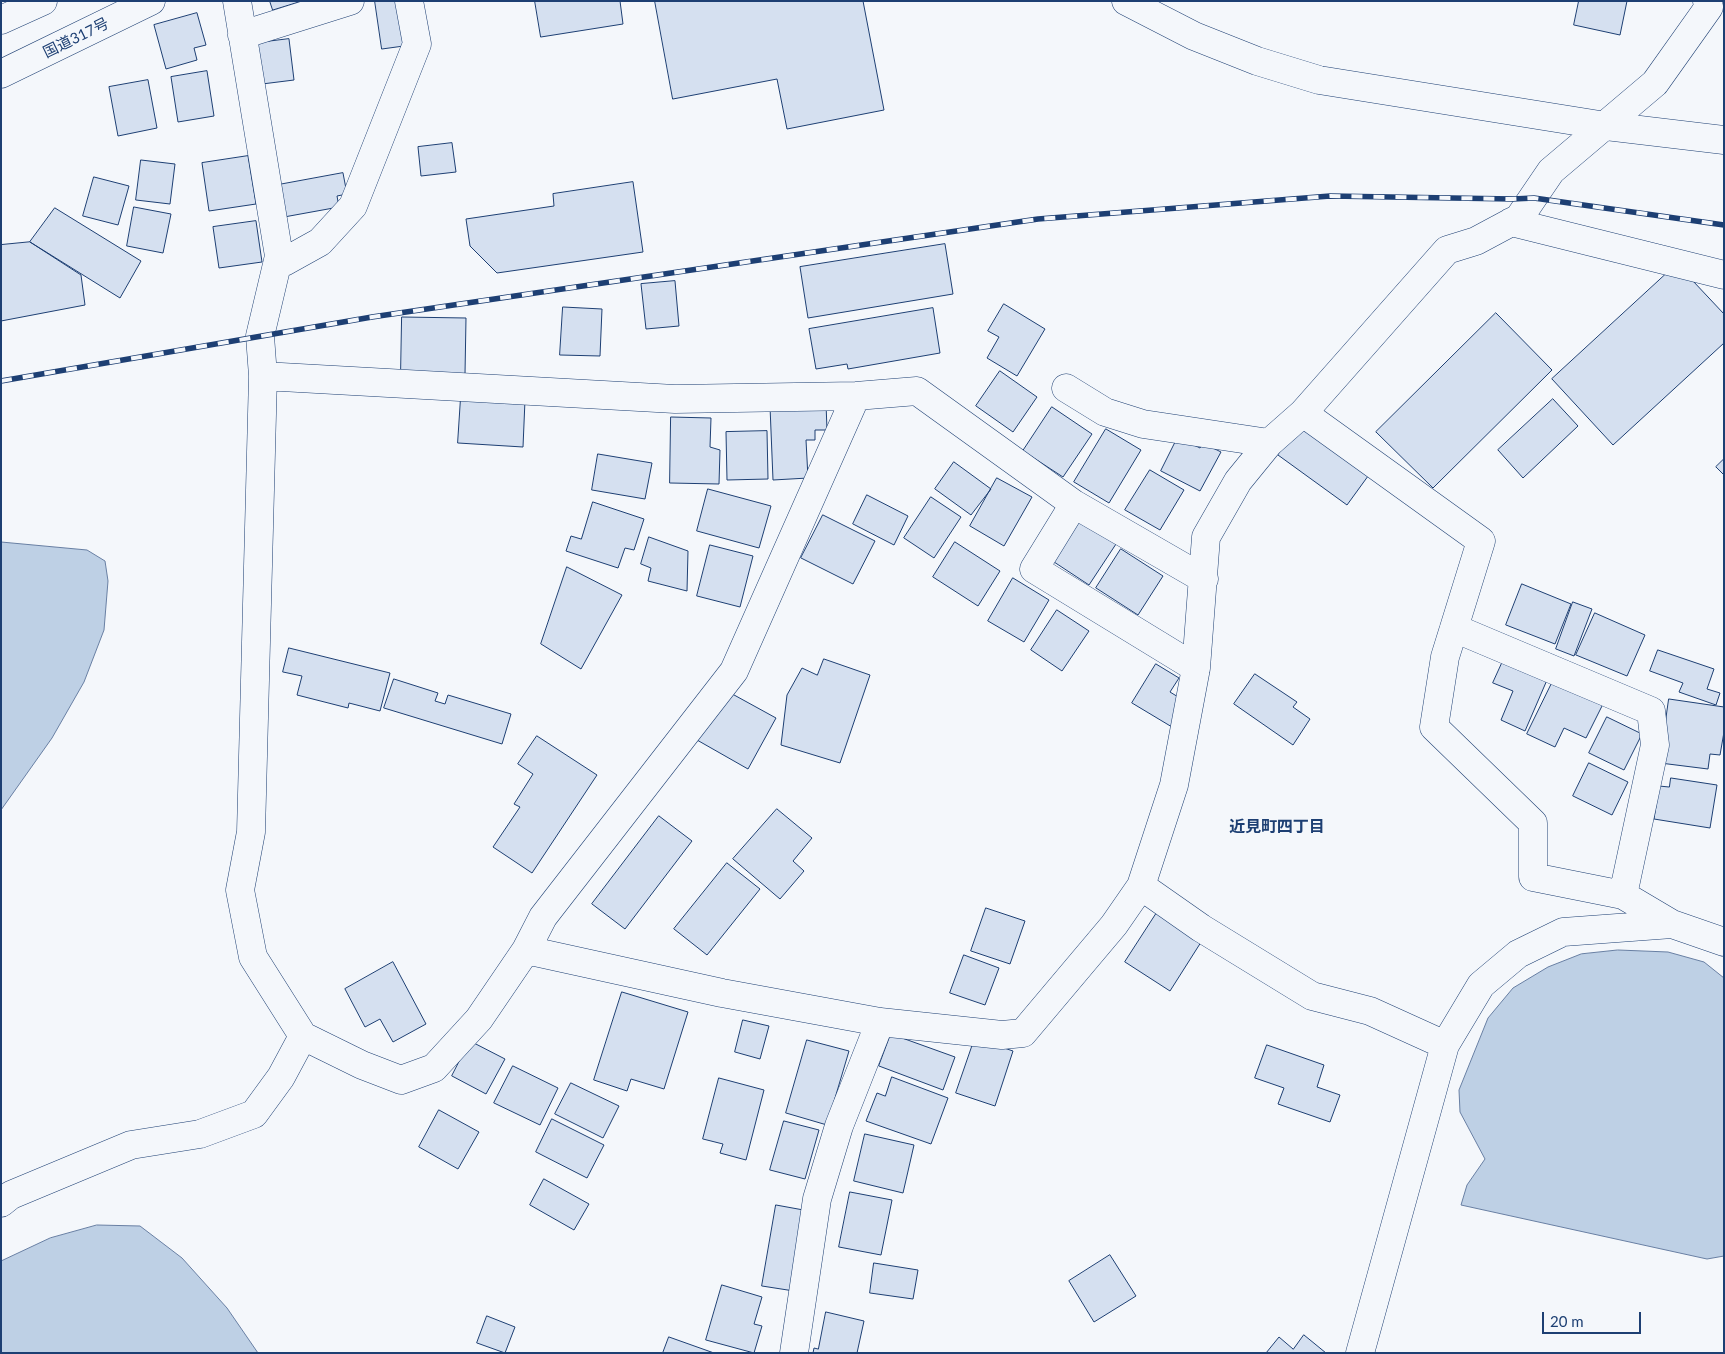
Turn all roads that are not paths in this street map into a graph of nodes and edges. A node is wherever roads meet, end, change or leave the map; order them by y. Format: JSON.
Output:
{"nodes":[{"id":1,"x":43,"y":1,"type":"edge"},
{"id":2,"x":151,"y":1,"type":"edge"},
{"id":3,"x":237,"y":1,"type":"edge"},
{"id":4,"x":350,"y":1,"type":"edge"},
{"id":5,"x":409,"y":1,"type":"edge"},
{"id":6,"x":1126,"y":1,"type":"edge"},
{"id":7,"x":1707,"y":1,"type":"edge"},
{"id":8,"x":1,"y":20,"type":"edge"},
{"id":9,"x":242,"y":34,"type":"junction"},
{"id":10,"x":1,"y":74,"type":"edge"},
{"id":11,"x":1606,"y":126,"type":"junction"},
{"id":12,"x":1724,"y":140,"type":"edge"},
{"id":13,"x":1511,"y":222,"type":"junction"},
{"id":14,"x":278,"y":256,"type":"junction"},
{"id":15,"x":1724,"y":275,"type":"edge"},
{"id":16,"x":263,"y":376,"type":"junction"},
{"id":17,"x":1066,"y":388,"type":"dead end"},
{"id":18,"x":856,"y":396,"type":"junction"},
{"id":19,"x":1303,"y":413,"type":"junction"},
{"id":20,"x":1269,"y":443,"type":"junction"},
{"id":21,"x":1074,"y":504,"type":"junction"},
{"id":22,"x":1204,"y":579,"type":"junction"},
{"id":23,"x":1454,"y":628,"type":"junction"},
{"id":24,"x":1196,"y":668,"type":"junction"},
{"id":25,"x":1141,"y":886,"type":"junction"},
{"id":26,"x":1623,"y":895,"type":"junction"},
{"id":27,"x":1672,"y":924,"type":"junction"},
{"id":28,"x":1724,"y":942,"type":"edge"},
{"id":29,"x":526,"y":950,"type":"junction"},
{"id":30,"x":880,"y":1022,"type":"junction"},
{"id":31,"x":302,"y":1036,"type":"junction"},
{"id":32,"x":1445,"y":1045,"type":"junction"},
{"id":33,"x":1,"y":1203,"type":"edge"},
{"id":34,"x":794,"y":1353,"type":"edge"},
{"id":35,"x":1360,"y":1353,"type":"edge"}],
"edges":[{"from":1,"to":8,"type":"main road"},
{"from":2,"to":10,"type":"main road","name":"国道317号"},
{"from":3,"to":9,"type":"main road"},
{"from":4,"to":9,"type":"main road"},
{"from":5,"to":14,"type":"main road"},
{"from":6,"to":11,"type":"main road"},
{"from":7,"to":11,"type":"main road"},
{"from":9,"to":14,"type":"main road"},
{"from":11,"to":12,"type":"main road"},
{"from":11,"to":13,"type":"main road"},
{"from":13,"to":15,"type":"main road"},
{"from":13,"to":19,"type":"main road"},
{"from":14,"to":16,"type":"main road"},
{"from":16,"to":18,"type":"main road"},
{"from":16,"to":31,"type":"main road"},
{"from":17,"to":20,"type":"main road"},
{"from":18,"to":21,"type":"main road"},
{"from":18,"to":29,"type":"main road"},
{"from":19,"to":20,"type":"main road"},
{"from":19,"to":23,"type":"main road"},
{"from":20,"to":22,"type":"main road"},
{"from":21,"to":22,"type":"main road"},
{"from":21,"to":24,"type":"main road"},
{"from":22,"to":24,"type":"main road"},
{"from":23,"to":26,"type":"main road"},
{"from":23,"to":26,"type":"main road"},
{"from":24,"to":25,"type":"main road"},
{"from":25,"to":30,"type":"main road"},
{"from":25,"to":32,"type":"main road"},
{"from":26,"to":27,"type":"main road"},
{"from":27,"to":28,"type":"main road"},
{"from":27,"to":32,"type":"main road"},
{"from":29,"to":30,"type":"main road"},
{"from":29,"to":31,"type":"main road"},
{"from":30,"to":34,"type":"main road"},
{"from":31,"to":33,"type":"main road"},
{"from":32,"to":35,"type":"main road"}]}
